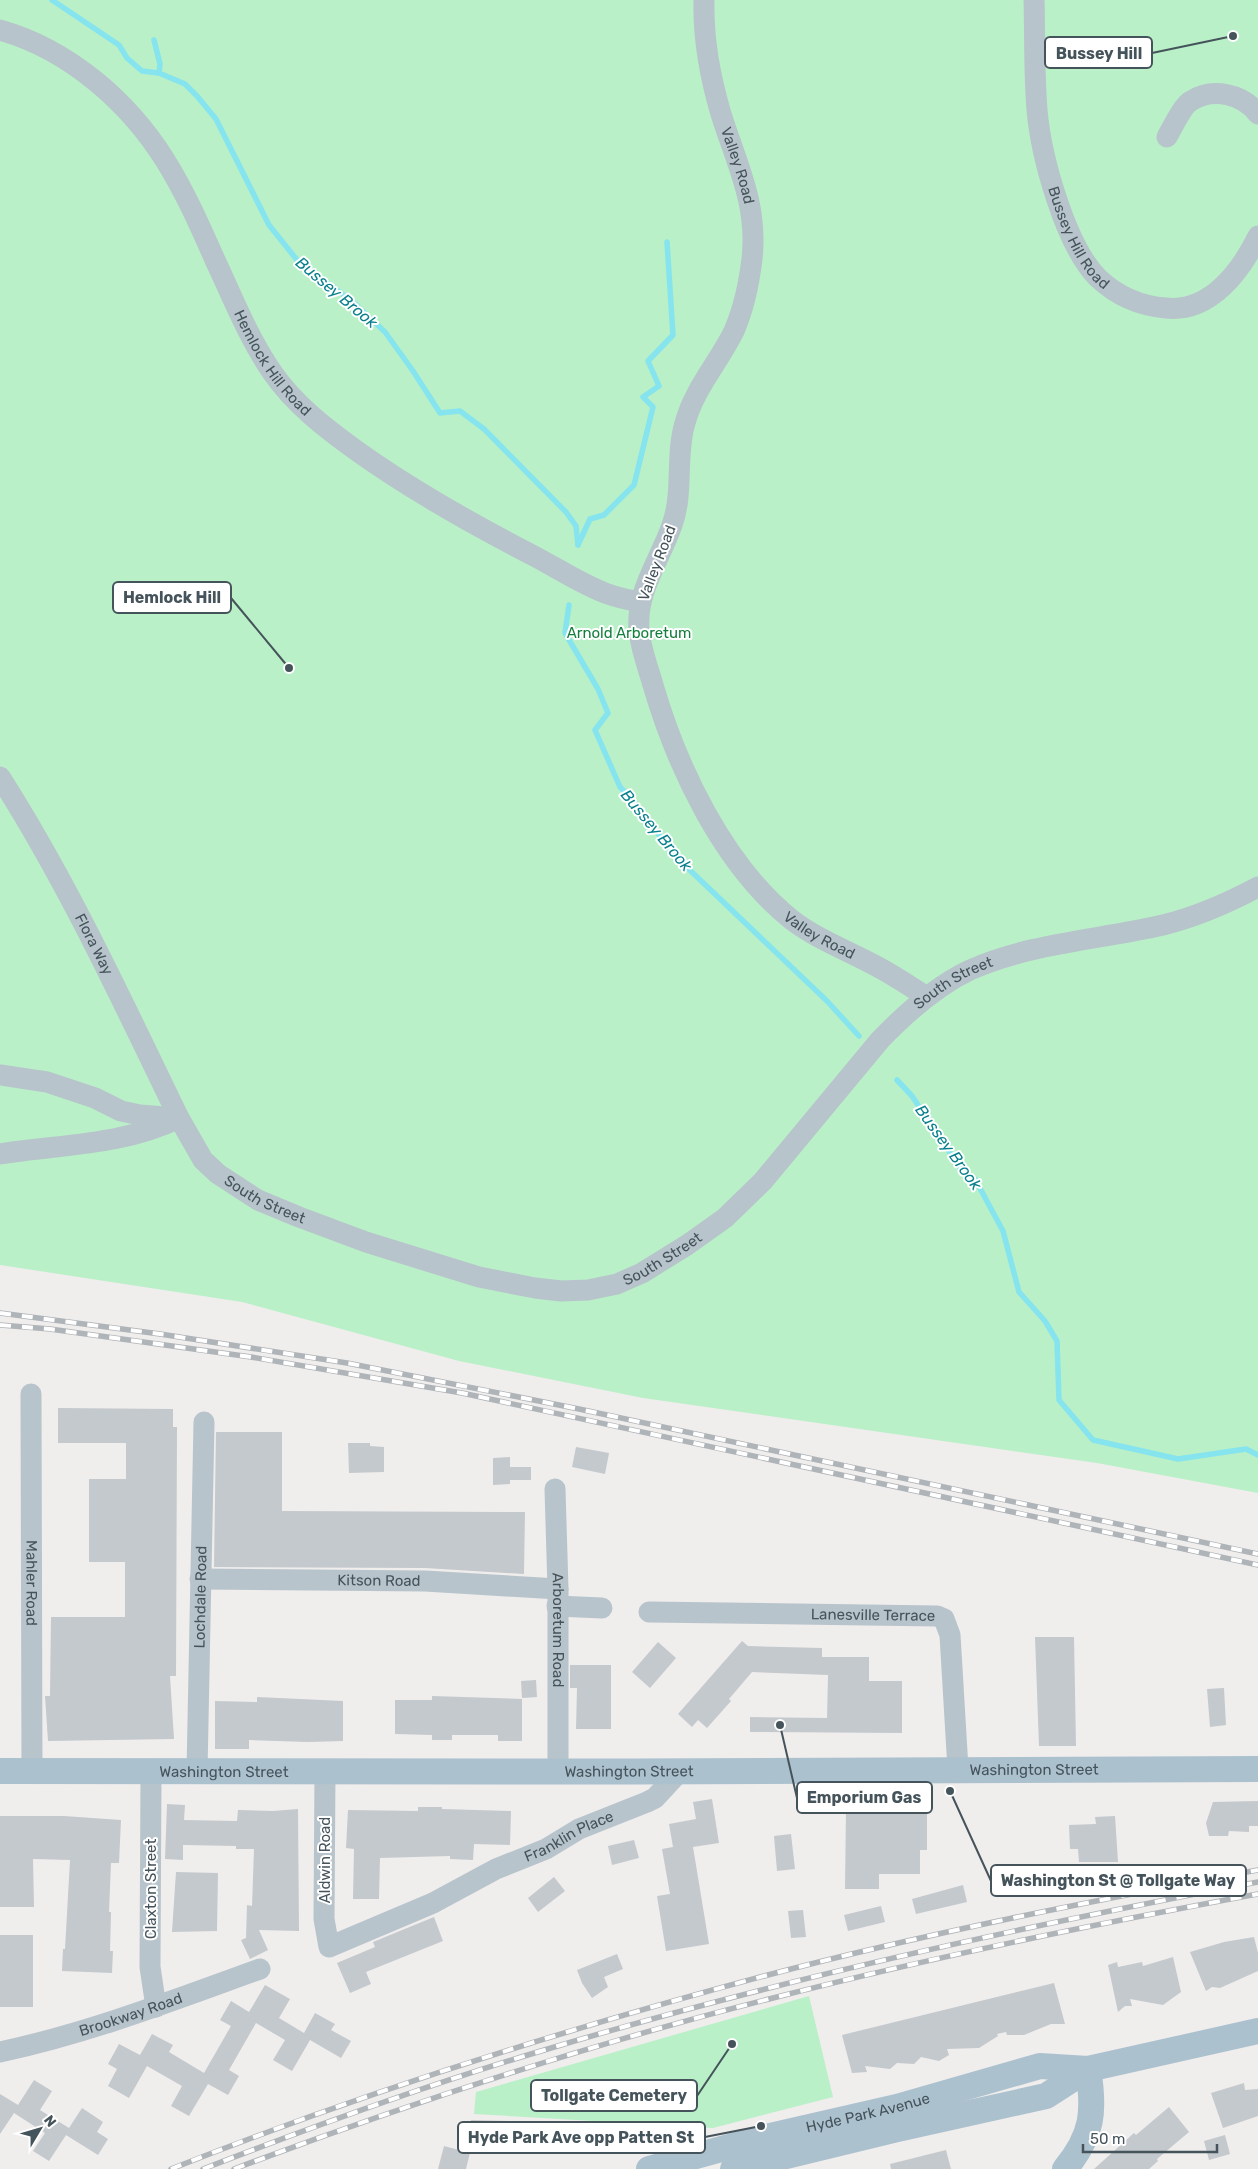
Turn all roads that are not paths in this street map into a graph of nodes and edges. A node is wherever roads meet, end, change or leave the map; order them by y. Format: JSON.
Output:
{"nodes":[{"id":1,"x":704,"y":0,"type":"edge"},
{"id":2,"x":1034,"y":0,"type":"edge"},
{"id":3,"x":0,"y":30,"type":"edge"},
{"id":4,"x":1258,"y":114,"type":"edge"},
{"id":5,"x":1167,"y":137,"type":"dead end"},
{"id":6,"x":1258,"y":236,"type":"edge"},
{"id":7,"x":640,"y":602,"type":"junction"},
{"id":8,"x":0,"y":777,"type":"edge"},
{"id":9,"x":1258,"y":887,"type":"edge"},
{"id":10,"x":927,"y":997,"type":"junction"},
{"id":11,"x":0,"y":1075,"type":"edge"},
{"id":12,"x":179,"y":1118,"type":"junction"},
{"id":13,"x":0,"y":1154,"type":"edge"},
{"id":14,"x":31,"y":1394,"type":"dead end"},
{"id":15,"x":204,"y":1422,"type":"dead end"},
{"id":16,"x":555,"y":1489,"type":"dead end"},
{"id":17,"x":200,"y":1579,"type":"junction"},
{"id":18,"x":558,"y":1598,"type":"junction"},
{"id":19,"x":602,"y":1608,"type":"dead end"},
{"id":20,"x":648,"y":1612,"type":"dead end"},
{"id":21,"x":958,"y":1769,"type":"junction"},
{"id":22,"x":1258,"y":1769,"type":"edge"},
{"id":23,"x":680,"y":1771,"type":"junction"},
{"id":24,"x":0,"y":1772,"type":"edge"},
{"id":25,"x":32,"y":1772,"type":"junction"},
{"id":26,"x":151,"y":1772,"type":"junction"},
{"id":27,"x":197,"y":1772,"type":"junction"},
{"id":28,"x":325,"y":1772,"type":"junction"},
{"id":29,"x":558,"y":1773,"type":"junction"},
{"id":30,"x":329,"y":1947,"type":"joint"},
{"id":31,"x":260,"y":1969,"type":"dead end"},
{"id":32,"x":156,"y":2007,"type":"junction"},
{"id":33,"x":1258,"y":2031,"type":"edge"},
{"id":34,"x":0,"y":2052,"type":"edge"},
{"id":35,"x":1088,"y":2069,"type":"junction"},
{"id":36,"x":738,"y":2162,"type":"edge"},
{"id":37,"x":649,"y":2169,"type":"edge"},
{"id":38,"x":1065,"y":2169,"type":"edge"}],
"edges":[{"from":1,"to":7,"type":"street","name":"Valley Road"},
{"from":2,"to":6,"type":"street","name":"Bussey Hill Road"},
{"from":3,"to":7,"type":"street","name":"Hemlock Hill Road"},
{"from":4,"to":5,"type":"street"},
{"from":7,"to":10,"type":"street","name":"Valley Road"},
{"from":8,"to":12,"type":"street","name":"Flora Way"},
{"from":9,"to":10,"type":"street","name":"South Street"},
{"from":10,"to":12,"type":"street","name":"South Street"},
{"from":11,"to":12,"type":"street"},
{"from":12,"to":13,"type":"street"},
{"from":14,"to":25,"type":"street","name":"Mahler Road"},
{"from":15,"to":17,"type":"street","name":"Lochdale Road"},
{"from":16,"to":18,"type":"street","name":"Arboretum Road"},
{"from":17,"to":18,"type":"street","name":"Kitson Road"},
{"from":17,"to":27,"type":"street","name":"Lochdale Road"},
{"from":18,"to":19,"type":"street"},
{"from":18,"to":29,"type":"street","name":"Arboretum Road"},
{"from":20,"to":21,"type":"street","name":"Lanesville Terrace"},
{"from":21,"to":22,"type":"main road","name":"Washington Street"},
{"from":21,"to":23,"type":"main road","name":"Washington Street"},
{"from":23,"to":29,"type":"main road","name":"Washington Street"},
{"from":23,"to":30,"type":"street","name":"Franklin Place"},
{"from":24,"to":25,"type":"main road","name":"Washington Street"},
{"from":25,"to":26,"type":"main road","name":"Washington Street"},
{"from":26,"to":27,"type":"main road","name":"Washington Street"},
{"from":26,"to":32,"type":"street","name":"Claxton Street"},
{"from":27,"to":28,"type":"main road","name":"Washington Street"},
{"from":28,"to":29,"type":"main road","name":"Washington Street"},
{"from":28,"to":30,"type":"street","name":"Aldwin Road"},
{"from":31,"to":32,"type":"street","name":"Brookway Road"},
{"from":32,"to":34,"type":"street","name":"Brookway Road"},
{"from":33,"to":35,"type":"main road","name":"Hyde Park Avenue"},
{"from":35,"to":36,"type":"main road","name":"Hyde Park Avenue"},
{"from":35,"to":38,"type":"main road"},
{"from":36,"to":37,"type":"main road","name":"Hyde Park Avenue"}]}
